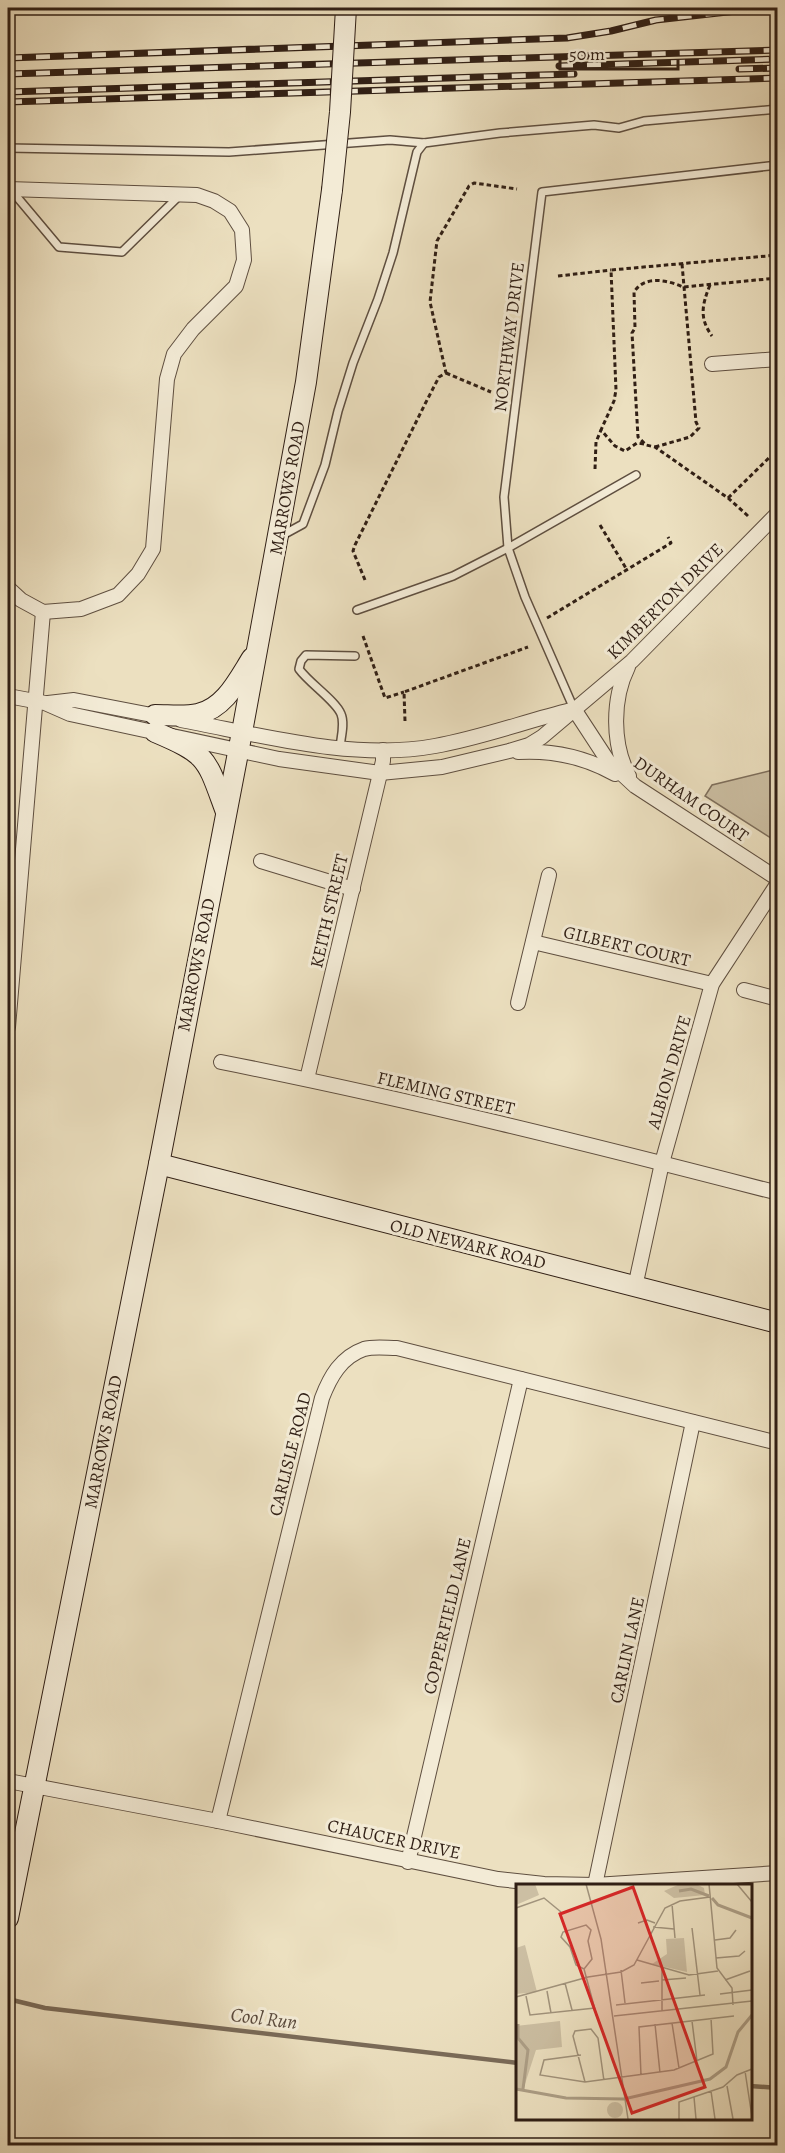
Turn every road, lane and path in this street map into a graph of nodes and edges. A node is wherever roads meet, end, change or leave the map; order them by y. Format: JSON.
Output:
{"nodes":[{"id":1,"x":346,"y":8,"type":"edge"},
{"id":2,"x":777,"y":109,"type":"edge"},
{"id":3,"x":424,"y":143,"type":"junction"},
{"id":4,"x":8,"y":148,"type":"edge"},
{"id":5,"x":777,"y":165,"type":"edge"},
{"id":6,"x":9,"y":189,"type":"edge"},
{"id":7,"x":517,"y":189,"type":"dead end"},
{"id":8,"x":180,"y":194,"type":"junction"},
{"id":9,"x":777,"y":255,"type":"edge"},
{"id":10,"x":682,"y":263,"type":"junction"},
{"id":11,"x":611,"y":270,"type":"junction"},
{"id":12,"x":558,"y":276,"type":"dead end"},
{"id":13,"x":777,"y":278,"type":"edge"},
{"id":14,"x":710,"y":284,"type":"junction"},
{"id":15,"x":683,"y":287,"type":"junction"},
{"id":16,"x":712,"y":336,"type":"dead end"},
{"id":17,"x":777,"y":359,"type":"edge"},
{"id":18,"x":712,"y":364,"type":"dead end"},
{"id":19,"x":446,"y":373,"type":"junction"},
{"id":20,"x":491,"y":392,"type":"dead end"},
{"id":21,"x":601,"y":430,"type":"junction"},
{"id":22,"x":646,"y":445,"type":"junction"},
{"id":23,"x":656,"y":447,"type":"junction"},
{"id":24,"x":777,"y":449,"type":"edge"},
{"id":25,"x":595,"y":469,"type":"dead end"},
{"id":26,"x":636,"y":475,"type":"dead end"},
{"id":27,"x":728,"y":498,"type":"junction"},
{"id":28,"x":777,"y":513,"type":"edge"},
{"id":29,"x":748,"y":516,"type":"dead end"},
{"id":30,"x":600,"y":525,"type":"dead end"},
{"id":31,"x":278,"y":537,"type":"junction"},
{"id":32,"x":668,"y":537,"type":"dead end"},
{"id":33,"x":508,"y":548,"type":"junction"},
{"id":34,"x":627,"y":570,"type":"junction"},
{"id":35,"x":365,"y":580,"type":"dead end"},
{"id":36,"x":8,"y":588,"type":"edge"},
{"id":37,"x":357,"y":610,"type":"dead end"},
{"id":38,"x":43,"y":612,"type":"junction"},
{"id":39,"x":547,"y":618,"type":"dead end"},
{"id":40,"x":363,"y":636,"type":"dead end"},
{"id":41,"x":528,"y":647,"type":"dead end"},
{"id":42,"x":257,"y":651,"type":"junction"},
{"id":43,"x":355,"y":656,"type":"dead end"},
{"id":44,"x":632,"y":661,"type":"junction"},
{"id":45,"x":404,"y":692,"type":"junction"},
{"id":46,"x":8,"y":696,"type":"edge"},
{"id":47,"x":40,"y":702,"type":"junction"},
{"id":48,"x":573,"y":709,"type":"junction"},
{"id":49,"x":405,"y":721,"type":"dead end"},
{"id":50,"x":155,"y":724,"type":"junction"},
{"id":51,"x":240,"y":741,"type":"junction"},
{"id":52,"x":340,"y":747,"type":"junction"},
{"id":53,"x":383,"y":750,"type":"junction"},
{"id":54,"x":495,"y":754,"type":"junction"},
{"id":55,"x":380,"y":773,"type":"junction"},
{"id":56,"x":635,"y":786,"type":"junction"},
{"id":57,"x":226,"y":813,"type":"junction"},
{"id":58,"x":261,"y":861,"type":"dead end"},
{"id":59,"x":549,"y":875,"type":"dead end"},
{"id":60,"x":777,"y":881,"type":"edge"},
{"id":61,"x":352,"y":889,"type":"junction"},
{"id":62,"x":533,"y":942,"type":"junction"},
{"id":63,"x":712,"y":984,"type":"junction"},
{"id":64,"x":744,"y":990,"type":"dead end"},
{"id":65,"x":777,"y":999,"type":"edge"},
{"id":66,"x":518,"y":1003,"type":"dead end"},
{"id":67,"x":8,"y":1020,"type":"edge"},
{"id":68,"x":8,"y":1027,"type":"edge"},
{"id":69,"x":221,"y":1062,"type":"dead end"},
{"id":70,"x":307,"y":1079,"type":"junction"},
{"id":71,"x":662,"y":1163,"type":"junction"},
{"id":72,"x":159,"y":1164,"type":"junction"},
{"id":73,"x":777,"y":1192,"type":"edge"},
{"id":74,"x":635,"y":1287,"type":"junction"},
{"id":75,"x":777,"y":1323,"type":"edge"},
{"id":76,"x":521,"y":1379,"type":"junction"},
{"id":77,"x":693,"y":1422,"type":"junction"},
{"id":78,"x":777,"y":1443,"type":"edge"},
{"id":79,"x":8,"y":1781,"type":"edge"},
{"id":80,"x":33,"y":1787,"type":"junction"},
{"id":81,"x":218,"y":1821,"type":"junction"},
{"id":82,"x":408,"y":1862,"type":"junction"},
{"id":83,"x":777,"y":1873,"type":"edge"},
{"id":84,"x":544,"y":1884,"type":"edge"},
{"id":85,"x":595,"y":1884,"type":"edge"},
{"id":86,"x":610,"y":1884,"type":"edge"},
{"id":87,"x":8,"y":1918,"type":"edge"}],
"edges":[{"from":1,"to":31,"type":"street","name":"MARROWS ROAD","bridge":true},
{"from":2,"to":3,"type":"lane"},
{"from":3,"to":4,"type":"lane"},
{"from":3,"to":31,"type":"lane"},
{"from":5,"to":33,"type":"lane","name":"NORTHWAY DRIVE"},
{"from":6,"to":8,"type":"street"},
{"from":6,"to":8,"type":"lane"},
{"from":7,"to":19,"type":"path"},
{"from":8,"to":38,"type":"street"},
{"from":9,"to":10,"type":"path"},
{"from":10,"to":11,"type":"path"},
{"from":10,"to":15,"type":"path"},
{"from":11,"to":12,"type":"path"},
{"from":11,"to":21,"type":"path"},
{"from":13,"to":14,"type":"path"},
{"from":14,"to":15,"type":"path"},
{"from":14,"to":16,"type":"path"},
{"from":15,"to":22,"type":"path"},
{"from":15,"to":23,"type":"path"},
{"from":17,"to":18,"type":"street"},
{"from":19,"to":20,"type":"path"},
{"from":19,"to":35,"type":"path"},
{"from":21,"to":22,"type":"path"},
{"from":21,"to":25,"type":"path"},
{"from":22,"to":23,"type":"path"},
{"from":23,"to":27,"type":"path"},
{"from":24,"to":27,"type":"path"},
{"from":26,"to":33,"type":"lane"},
{"from":27,"to":29,"type":"path"},
{"from":28,"to":44,"type":"street","name":"KIMBERTON DRIVE"},
{"from":30,"to":34,"type":"path"},
{"from":31,"to":42,"type":"street","name":"MARROWS ROAD"},
{"from":32,"to":34,"type":"path"},
{"from":33,"to":37,"type":"lane"},
{"from":33,"to":48,"type":"lane","name":"NORTHWAY DRIVE"},
{"from":34,"to":39,"type":"path"},
{"from":36,"to":38,"type":"street"},
{"from":38,"to":47,"type":"street"},
{"from":40,"to":45,"type":"path"},
{"from":41,"to":45,"type":"path"},
{"from":42,"to":50,"type":"street"},
{"from":42,"to":51,"type":"street","name":"MARROWS ROAD"},
{"from":43,"to":52,"type":"lane"},
{"from":44,"to":48,"type":"street","name":"KIMBERTON DRIVE"},
{"from":44,"to":56,"type":"street"},
{"from":45,"to":49,"type":"path"},
{"from":46,"to":47,"type":"street"},
{"from":47,"to":50,"type":"street"},
{"from":47,"to":67,"type":"street"},
{"from":48,"to":53,"type":"street","name":"KIMBERTON DRIVE"},
{"from":48,"to":54,"type":"street","name":"KIMBERTON DRIVE"},
{"from":48,"to":56,"type":"street","name":"DURHAM COURT"},
{"from":50,"to":51,"type":"street"},
{"from":50,"to":57,"type":"street"},
{"from":51,"to":52,"type":"street","name":"KIMBERTON DRIVE"},
{"from":51,"to":55,"type":"street","name":"KIMBERTON DRIVE"},
{"from":51,"to":57,"type":"street","name":"MARROWS ROAD"},
{"from":52,"to":53,"type":"street","name":"KIMBERTON DRIVE"},
{"from":53,"to":55,"type":"street","name":"KEITH STREET"},
{"from":54,"to":55,"type":"street","name":"KIMBERTON DRIVE"},
{"from":54,"to":56,"type":"street"},
{"from":55,"to":61,"type":"street","name":"KEITH STREET"},
{"from":56,"to":60,"type":"street","name":"DURHAM COURT"},
{"from":57,"to":72,"type":"street","name":"MARROWS ROAD"},
{"from":58,"to":61,"type":"street"},
{"from":59,"to":62,"type":"street"},
{"from":60,"to":63,"type":"street","name":"ALBION DRIVE"},
{"from":61,"to":70,"type":"street","name":"KEITH STREET"},
{"from":62,"to":63,"type":"street","name":"GILBERT COURT"},
{"from":62,"to":66,"type":"street"},
{"from":63,"to":71,"type":"street","name":"ALBION DRIVE"},
{"from":64,"to":65,"type":"street"},
{"from":67,"to":68,"type":"street"},
{"from":69,"to":70,"type":"street","name":"FLEMING STREET"},
{"from":70,"to":71,"type":"street","name":"FLEMING STREET"},
{"from":71,"to":73,"type":"street","name":"FLEMING STREET"},
{"from":71,"to":74,"type":"street","name":"ALBION DRIVE"},
{"from":72,"to":74,"type":"street","name":"OLD NEWARK ROAD"},
{"from":72,"to":80,"type":"street","name":"MARROWS ROAD"},
{"from":74,"to":75,"type":"street","name":"OLD NEWARK ROAD"},
{"from":76,"to":77,"type":"street","name":"CARLISLE ROAD"},
{"from":76,"to":81,"type":"street","name":"CARLISLE ROAD"},
{"from":76,"to":82,"type":"street","name":"COPPERFIELD LANE"},
{"from":77,"to":78,"type":"street","name":"CARLISLE ROAD"},
{"from":77,"to":85,"type":"street","name":"CARLIN LANE"},
{"from":79,"to":80,"type":"street","name":"CHAUCER DRIVE"},
{"from":80,"to":81,"type":"street","name":"CHAUCER DRIVE"},
{"from":80,"to":87,"type":"street","name":"MARROWS ROAD"},
{"from":81,"to":82,"type":"street","name":"CHAUCER DRIVE"},
{"from":82,"to":84,"type":"street","name":"CHAUCER DRIVE"},
{"from":83,"to":86,"type":"street","name":"CHAUCER DRIVE"}]}
